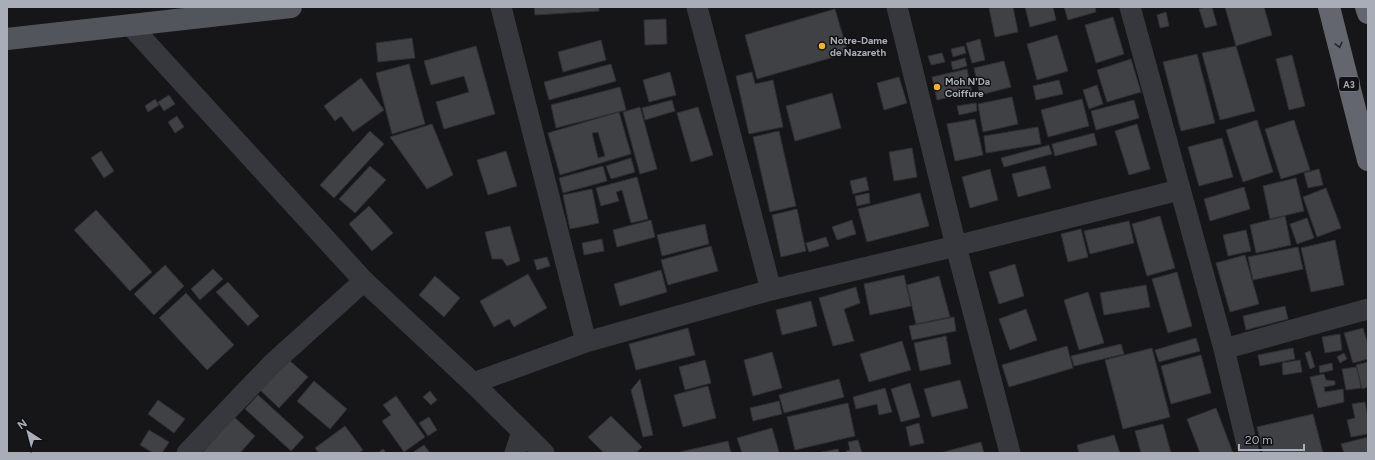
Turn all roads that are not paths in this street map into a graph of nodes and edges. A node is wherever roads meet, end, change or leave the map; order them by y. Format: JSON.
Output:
{"nodes":[{"id":1,"x":291,"y":7,"type":"edge"},
{"id":2,"x":501,"y":7,"type":"edge"},
{"id":3,"x":696,"y":7,"type":"edge"},
{"id":4,"x":897,"y":7,"type":"edge"},
{"id":5,"x":1130,"y":7,"type":"edge"},
{"id":6,"x":1329,"y":7,"type":"edge"},
{"id":7,"x":1366,"y":7,"type":"edge"},
{"id":8,"x":186,"y":13,"type":"edge"},
{"id":9,"x":1368,"y":13,"type":"edge"},
{"id":10,"x":130,"y":25,"type":"junction"},
{"id":11,"x":7,"y":39,"type":"edge"},
{"id":12,"x":1368,"y":160,"type":"edge"},
{"id":13,"x":1179,"y":190,"type":"junction"},
{"id":14,"x":956,"y":246,"type":"junction"},
{"id":15,"x":364,"y":282,"type":"junction"},
{"id":16,"x":771,"y":290,"type":"junction"},
{"id":17,"x":1368,"y":309,"type":"edge"},
{"id":18,"x":586,"y":342,"type":"junction"},
{"id":19,"x":1224,"y":349,"type":"junction"},
{"id":20,"x":473,"y":383,"type":"junction"},
{"id":21,"x":522,"y":432,"type":"junction"},
{"id":22,"x":187,"y":453,"type":"edge"},
{"id":23,"x":515,"y":453,"type":"edge"},
{"id":24,"x":544,"y":453,"type":"edge"},
{"id":25,"x":1010,"y":453,"type":"edge"},
{"id":26,"x":1250,"y":453,"type":"edge"}],
"edges":[{"from":1,"to":8,"type":"main road"},
{"from":2,"to":18,"type":"street"},
{"from":3,"to":16,"type":"street"},
{"from":4,"to":14,"type":"street"},
{"from":5,"to":13,"type":"street"},
{"from":6,"to":12,"type":"highway","number":"A3","one_way":true},
{"from":7,"to":9,"type":"highway"},
{"from":8,"to":10,"type":"main road"},
{"from":10,"to":11,"type":"main road"},
{"from":10,"to":15,"type":"street"},
{"from":13,"to":14,"type":"street"},
{"from":13,"to":19,"type":"street"},
{"from":14,"to":16,"type":"street"},
{"from":14,"to":25,"type":"street"},
{"from":15,"to":20,"type":"street"},
{"from":15,"to":22,"type":"street"},
{"from":16,"to":18,"type":"street"},
{"from":17,"to":19,"type":"street"},
{"from":18,"to":20,"type":"street"},
{"from":19,"to":26,"type":"street"},
{"from":20,"to":21,"type":"street"},
{"from":21,"to":23,"type":"street"},
{"from":21,"to":24,"type":"street"}]}
